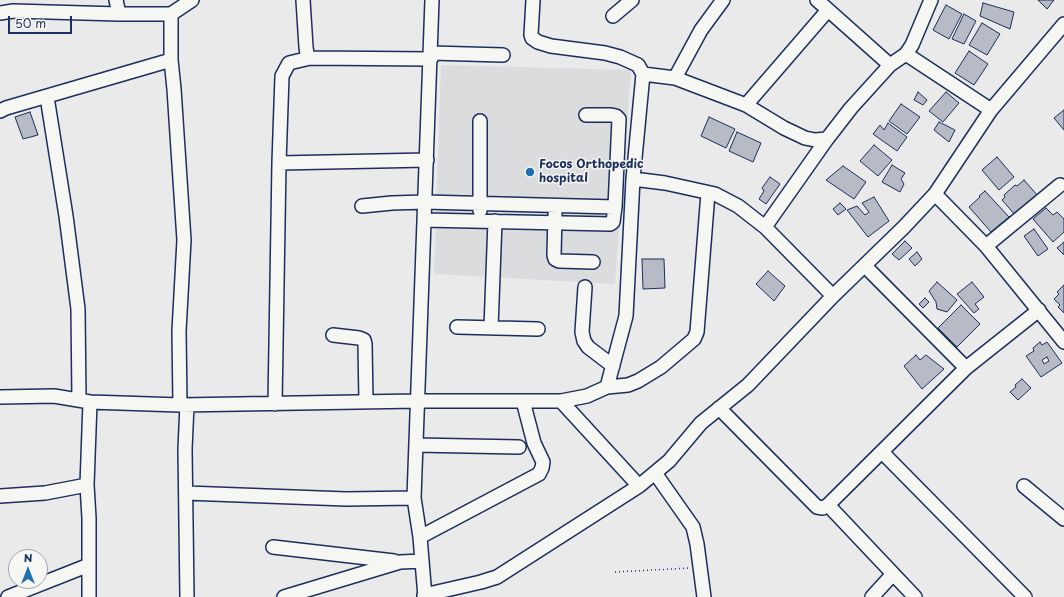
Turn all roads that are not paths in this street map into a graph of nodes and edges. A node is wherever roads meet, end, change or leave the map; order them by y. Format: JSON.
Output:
{"nodes":[{"id":1,"x":116,"y":0,"type":"edge"},
{"id":2,"x":192,"y":0,"type":"edge"},
{"id":3,"x":303,"y":0,"type":"edge"},
{"id":4,"x":432,"y":0,"type":"edge"},
{"id":5,"x":533,"y":0,"type":"edge"},
{"id":6,"x":632,"y":0,"type":"edge"},
{"id":7,"x":723,"y":0,"type":"edge"},
{"id":8,"x":817,"y":0,"type":"edge"},
{"id":9,"x":931,"y":0,"type":"edge"},
{"id":10,"x":35,"y":6,"type":"edge"},
{"id":11,"x":828,"y":10,"type":"junction"},
{"id":12,"x":0,"y":13,"type":"edge"},
{"id":13,"x":119,"y":14,"type":"junction"},
{"id":14,"x":171,"y":14,"type":"junction"},
{"id":15,"x":613,"y":16,"type":"dead end"},
{"id":16,"x":1064,"y":24,"type":"edge"},
{"id":17,"x":503,"y":54,"type":"dead end"},
{"id":18,"x":906,"y":54,"type":"junction"},
{"id":19,"x":431,"y":56,"type":"junction"},
{"id":20,"x":310,"y":58,"type":"junction"},
{"id":21,"x":171,"y":60,"type":"junction"},
{"id":22,"x":890,"y":65,"type":"junction"},
{"id":23,"x":643,"y":74,"type":"junction"},
{"id":24,"x":675,"y":78,"type":"junction"},
{"id":25,"x":47,"y":97,"type":"junction"},
{"id":26,"x":746,"y":105,"type":"junction"},
{"id":27,"x":991,"y":110,"type":"junction"},
{"id":28,"x":0,"y":111,"type":"edge"},
{"id":29,"x":586,"y":115,"type":"dead end"},
{"id":30,"x":480,"y":121,"type":"dead end"},
{"id":31,"x":827,"y":139,"type":"junction"},
{"id":32,"x":427,"y":160,"type":"junction"},
{"id":33,"x":279,"y":163,"type":"junction"},
{"id":34,"x":633,"y":179,"type":"junction"},
{"id":35,"x":1063,"y":186,"type":"edge"},
{"id":36,"x":708,"y":193,"type":"junction"},
{"id":37,"x":935,"y":194,"type":"junction"},
{"id":38,"x":425,"y":202,"type":"junction"},
{"id":39,"x":480,"y":204,"type":"junction"},
{"id":40,"x":362,"y":206,"type":"dead end"},
{"id":41,"x":555,"y":206,"type":"junction"},
{"id":42,"x":615,"y":207,"type":"junction"},
{"id":43,"x":425,"y":220,"type":"junction"},
{"id":44,"x":480,"y":221,"type":"junction"},
{"id":45,"x":495,"y":221,"type":"junction"},
{"id":46,"x":555,"y":223,"type":"junction"},
{"id":47,"x":765,"y":227,"type":"junction"},
{"id":48,"x":986,"y":246,"type":"junction"},
{"id":49,"x":593,"y":262,"type":"dead end"},
{"id":50,"x":865,"y":266,"type":"junction"},
{"id":51,"x":585,"y":287,"type":"dead end"},
{"id":52,"x":833,"y":296,"type":"junction"},
{"id":53,"x":1039,"y":310,"type":"junction"},
{"id":54,"x":457,"y":327,"type":"dead end"},
{"id":55,"x":491,"y":328,"type":"junction"},
{"id":56,"x":538,"y":329,"type":"dead end"},
{"id":57,"x":333,"y":335,"type":"dead end"},
{"id":58,"x":1064,"y":342,"type":"edge"},
{"id":59,"x":613,"y":366,"type":"junction"},
{"id":60,"x":966,"y":368,"type":"junction"},
{"id":61,"x":607,"y":387,"type":"junction"},
{"id":62,"x":0,"y":398,"type":"edge"},
{"id":63,"x":85,"y":401,"type":"junction"},
{"id":64,"x":417,"y":401,"type":"junction"},
{"id":65,"x":523,"y":401,"type":"junction"},
{"id":66,"x":561,"y":401,"type":"junction"},
{"id":67,"x":366,"y":402,"type":"junction"},
{"id":68,"x":275,"y":404,"type":"junction"},
{"id":69,"x":183,"y":405,"type":"junction"},
{"id":70,"x":719,"y":408,"type":"junction"},
{"id":71,"x":416,"y":445,"type":"junction"},
{"id":72,"x":519,"y":447,"type":"dead end"},
{"id":73,"x":882,"y":452,"type":"junction"},
{"id":74,"x":655,"y":473,"type":"junction"},
{"id":75,"x":87,"y":485,"type":"junction"},
{"id":76,"x":639,"y":486,"type":"junction"},
{"id":77,"x":1024,"y":486,"type":"dead end"},
{"id":78,"x":186,"y":493,"type":"junction"},
{"id":79,"x":0,"y":496,"type":"edge"},
{"id":80,"x":414,"y":498,"type":"junction"},
{"id":81,"x":828,"y":505,"type":"junction"},
{"id":82,"x":1064,"y":519,"type":"edge"},
{"id":83,"x":420,"y":536,"type":"junction"},
{"id":84,"x":273,"y":547,"type":"dead end"},
{"id":85,"x":400,"y":562,"type":"junction"},
{"id":86,"x":422,"y":562,"type":"junction"},
{"id":87,"x":89,"y":565,"type":"junction"},
{"id":88,"x":893,"y":574,"type":"junction"},
{"id":89,"x":425,"y":596,"type":"edge"},
{"id":90,"x":8,"y":597,"type":"edge"},
{"id":91,"x":89,"y":597,"type":"edge"},
{"id":92,"x":187,"y":597,"type":"edge"},
{"id":93,"x":284,"y":597,"type":"edge"},
{"id":94,"x":704,"y":597,"type":"edge"},
{"id":95,"x":872,"y":597,"type":"edge"},
{"id":96,"x":915,"y":597,"type":"edge"},
{"id":97,"x":1025,"y":597,"type":"edge"}],
"edges":[{"from":1,"to":13,"type":"street"},
{"from":2,"to":14,"type":"street"},
{"from":3,"to":20,"type":"street"},
{"from":4,"to":19,"type":"street"},
{"from":5,"to":23,"type":"street"},
{"from":6,"to":15,"type":"street"},
{"from":7,"to":24,"type":"street"},
{"from":8,"to":11,"type":"street"},
{"from":9,"to":18,"type":"street"},
{"from":10,"to":12,"type":"street"},
{"from":10,"to":13,"type":"street"},
{"from":11,"to":22,"type":"street"},
{"from":11,"to":26,"type":"street"},
{"from":13,"to":14,"type":"street"},
{"from":14,"to":21,"type":"street"},
{"from":16,"to":27,"type":"street"},
{"from":17,"to":19,"type":"street"},
{"from":18,"to":22,"type":"street"},
{"from":18,"to":27,"type":"street"},
{"from":19,"to":20,"type":"street"},
{"from":19,"to":32,"type":"street"},
{"from":20,"to":33,"type":"street"},
{"from":21,"to":25,"type":"street"},
{"from":21,"to":69,"type":"street"},
{"from":22,"to":31,"type":"street"},
{"from":23,"to":24,"type":"street"},
{"from":23,"to":34,"type":"street"},
{"from":24,"to":26,"type":"street"},
{"from":25,"to":28,"type":"street"},
{"from":25,"to":63,"type":"street"},
{"from":26,"to":31,"type":"street"},
{"from":27,"to":37,"type":"street"},
{"from":29,"to":42,"type":"street"},
{"from":30,"to":39,"type":"street"},
{"from":31,"to":47,"type":"street"},
{"from":32,"to":33,"type":"street"},
{"from":32,"to":38,"type":"street"},
{"from":33,"to":68,"type":"street"},
{"from":34,"to":36,"type":"street"},
{"from":34,"to":59,"type":"street"},
{"from":35,"to":48,"type":"street"},
{"from":36,"to":47,"type":"street"},
{"from":36,"to":61,"type":"street"},
{"from":37,"to":48,"type":"street"},
{"from":37,"to":50,"type":"street"},
{"from":38,"to":39,"type":"street"},
{"from":38,"to":40,"type":"street"},
{"from":38,"to":43,"type":"street"},
{"from":39,"to":41,"type":"street"},
{"from":39,"to":44,"type":"street"},
{"from":41,"to":42,"type":"street"},
{"from":41,"to":46,"type":"street"},
{"from":42,"to":46,"type":"street"},
{"from":43,"to":44,"type":"street"},
{"from":43,"to":64,"type":"street"},
{"from":44,"to":45,"type":"street"},
{"from":45,"to":46,"type":"street"},
{"from":45,"to":55,"type":"street"},
{"from":46,"to":49,"type":"street"},
{"from":47,"to":52,"type":"street"},
{"from":48,"to":53,"type":"street"},
{"from":50,"to":52,"type":"street"},
{"from":50,"to":60,"type":"street"},
{"from":51,"to":59,"type":"street"},
{"from":52,"to":70,"type":"street"},
{"from":53,"to":58,"type":"street"},
{"from":53,"to":60,"type":"street"},
{"from":54,"to":55,"type":"street"},
{"from":55,"to":56,"type":"street"},
{"from":57,"to":67,"type":"street"},
{"from":59,"to":61,"type":"street"},
{"from":60,"to":73,"type":"street"},
{"from":61,"to":66,"type":"street"},
{"from":62,"to":63,"type":"street"},
{"from":63,"to":69,"type":"street"},
{"from":63,"to":75,"type":"street"},
{"from":64,"to":65,"type":"street"},
{"from":64,"to":67,"type":"street"},
{"from":64,"to":71,"type":"street"},
{"from":65,"to":66,"type":"street"},
{"from":65,"to":83,"type":"street"},
{"from":66,"to":76,"type":"street"},
{"from":67,"to":68,"type":"street"},
{"from":68,"to":69,"type":"street"},
{"from":69,"to":78,"type":"street"},
{"from":70,"to":74,"type":"street"},
{"from":70,"to":81,"type":"street"},
{"from":71,"to":72,"type":"street"},
{"from":71,"to":80,"type":"street"},
{"from":73,"to":81,"type":"street"},
{"from":73,"to":97,"type":"street"},
{"from":74,"to":76,"type":"street"},
{"from":74,"to":94,"type":"street"},
{"from":75,"to":79,"type":"street"},
{"from":75,"to":87,"type":"street"},
{"from":76,"to":89,"type":"street"},
{"from":77,"to":82,"type":"street"},
{"from":78,"to":80,"type":"street"},
{"from":78,"to":92,"type":"street"},
{"from":80,"to":83,"type":"street"},
{"from":81,"to":88,"type":"street"},
{"from":83,"to":86,"type":"street"},
{"from":84,"to":85,"type":"street"},
{"from":85,"to":86,"type":"street"},
{"from":85,"to":93,"type":"street"},
{"from":86,"to":89,"type":"street"},
{"from":87,"to":90,"type":"street"},
{"from":87,"to":91,"type":"street"},
{"from":88,"to":95,"type":"street"},
{"from":88,"to":96,"type":"street"}]}
